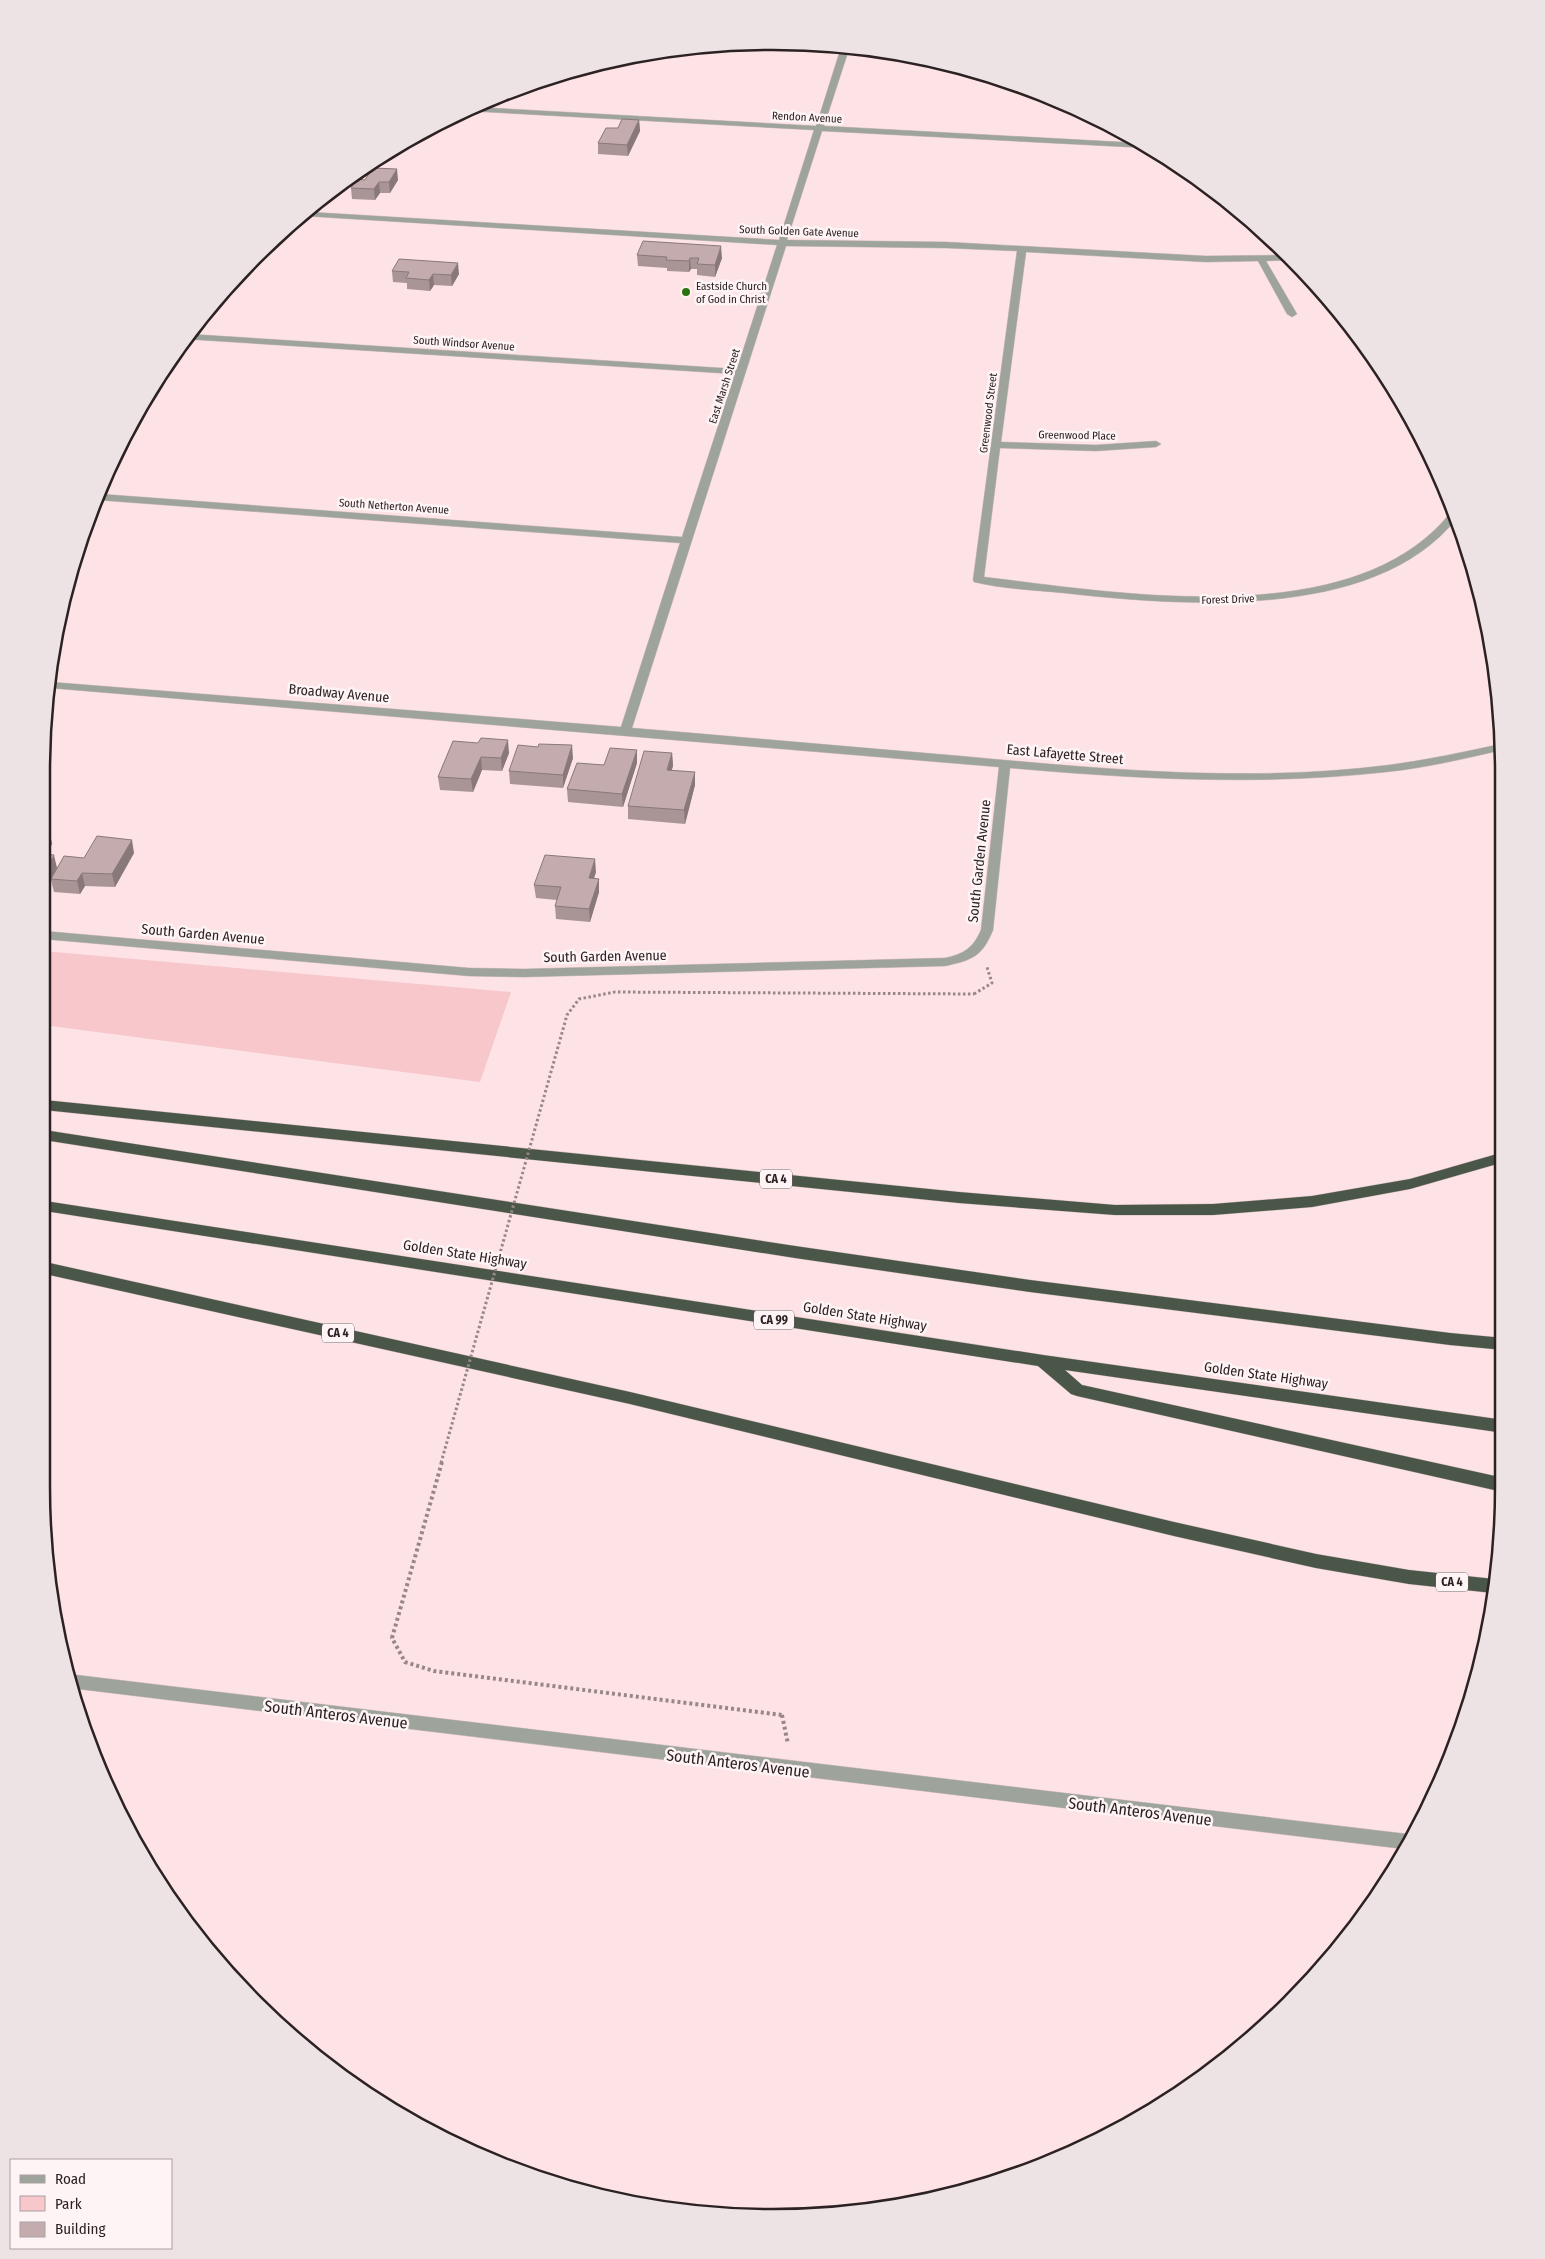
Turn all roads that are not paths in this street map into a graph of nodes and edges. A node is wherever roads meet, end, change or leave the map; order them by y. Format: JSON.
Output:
{"nodes":[{"id":1,"x":842,"y":54,"type":"edge"},
{"id":2,"x":484,"y":111,"type":"edge"},
{"id":3,"x":818,"y":129,"type":"junction"},
{"id":4,"x":1131,"y":145,"type":"edge"},
{"id":5,"x":314,"y":214,"type":"edge"},
{"id":6,"x":782,"y":243,"type":"junction"},
{"id":7,"x":1022,"y":248,"type":"junction"},
{"id":8,"x":1279,"y":258,"type":"edge"},
{"id":9,"x":1261,"y":259,"type":"junction"},
{"id":10,"x":1292,"y":314,"type":"dead end"},
{"id":11,"x":196,"y":338,"type":"edge"},
{"id":12,"x":741,"y":372,"type":"junction"},
{"id":13,"x":1156,"y":444,"type":"dead end"},
{"id":14,"x":997,"y":445,"type":"junction"},
{"id":15,"x":104,"y":497,"type":"edge"},
{"id":16,"x":1449,"y":521,"type":"edge"},
{"id":17,"x":687,"y":540,"type":"junction"},
{"id":18,"x":978,"y":580,"type":"joint"},
{"id":19,"x":55,"y":685,"type":"edge"},
{"id":20,"x":625,"y":731,"type":"junction"},
{"id":21,"x":1494,"y":748,"type":"edge"},
{"id":22,"x":1005,"y":764,"type":"junction"},
{"id":23,"x":50,"y":936,"type":"edge"},
{"id":24,"x":50,"y":1106,"type":"edge"},
{"id":25,"x":50,"y":1136,"type":"edge"},
{"id":26,"x":1495,"y":1159,"type":"edge"},
{"id":27,"x":50,"y":1207,"type":"edge"},
{"id":28,"x":50,"y":1269,"type":"edge"},
{"id":29,"x":1495,"y":1343,"type":"edge"},
{"id":30,"x":1043,"y":1361,"type":"junction"},
{"id":31,"x":1495,"y":1426,"type":"edge"},
{"id":32,"x":1495,"y":1483,"type":"edge"},
{"id":33,"x":1488,"y":1585,"type":"edge"},
{"id":34,"x":78,"y":1682,"type":"edge"},
{"id":35,"x":1402,"y":1841,"type":"edge"}],
"edges":[{"from":1,"to":3,"type":"street","name":"East Marsh Street"},
{"from":2,"to":3,"type":"street","name":"Rendon Avenue"},
{"from":3,"to":4,"type":"street","name":"Rendon Avenue"},
{"from":3,"to":6,"type":"street","name":"East Marsh Street"},
{"from":5,"to":6,"type":"street","name":"South Golden Gate Avenue"},
{"from":6,"to":7,"type":"street","name":"South Golden Gate Avenue"},
{"from":6,"to":12,"type":"street","name":"East Marsh Street"},
{"from":7,"to":9,"type":"street","name":"South Golden Gate Avenue"},
{"from":7,"to":14,"type":"street","name":"Greenwood Street"},
{"from":8,"to":9,"type":"street","name":"South Golden Gate Avenue"},
{"from":9,"to":10,"type":"street"},
{"from":11,"to":12,"type":"street","name":"South Windsor Avenue"},
{"from":12,"to":17,"type":"street","name":"East Marsh Street"},
{"from":13,"to":14,"type":"street","name":"Greenwood Place"},
{"from":14,"to":18,"type":"street","name":"Greenwood Street"},
{"from":15,"to":17,"type":"street","name":"South Netherton Avenue"},
{"from":16,"to":18,"type":"street","name":"Forest Drive"},
{"from":17,"to":20,"type":"street","name":"East Marsh Street"},
{"from":19,"to":20,"type":"street","name":"Broadway Avenue"},
{"from":20,"to":22,"type":"street","name":"East Lafayette Street"},
{"from":21,"to":22,"type":"street","name":"East Lafayette Street"},
{"from":22,"to":23,"type":"street","name":"South Garden Avenue"},
{"from":24,"to":26,"type":"highway","number":"CA 4"},
{"from":25,"to":29,"type":"highway"},
{"from":27,"to":30,"type":"highway","name":"Golden State Highway","number":"CA 99"},
{"from":28,"to":33,"type":"highway","number":"CA 4"},
{"from":30,"to":31,"type":"highway","name":"Golden State Highway","number":"CA 99"},
{"from":30,"to":32,"type":"highway"},
{"from":34,"to":35,"type":"street","name":"South Anteros Avenue"}]}
